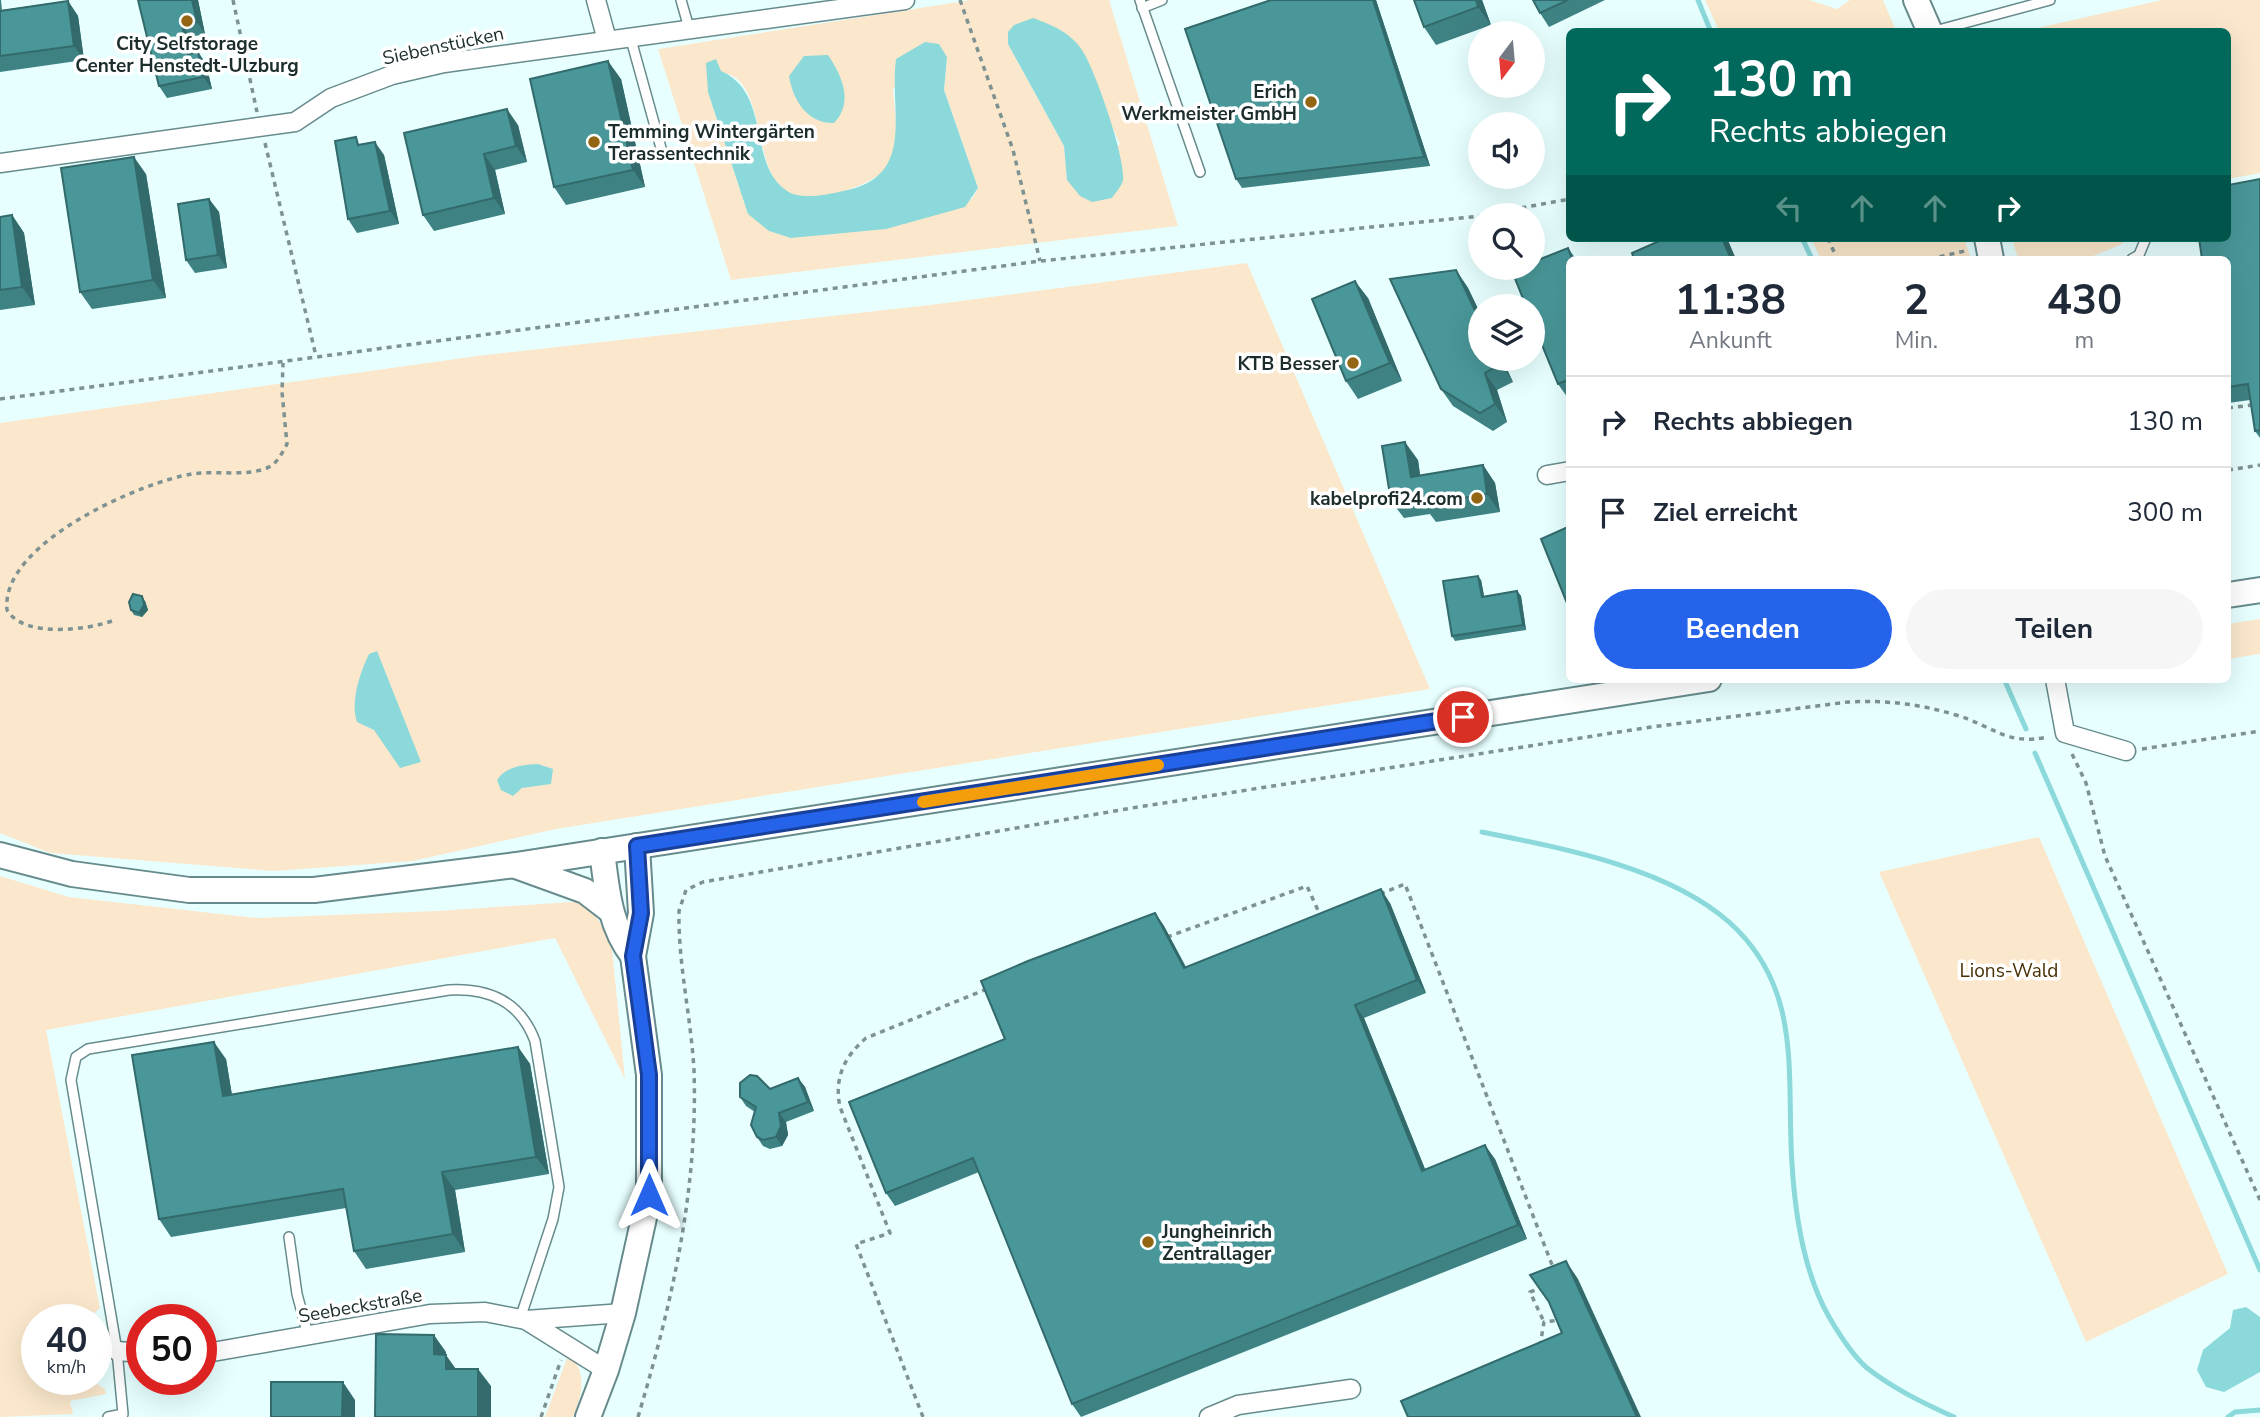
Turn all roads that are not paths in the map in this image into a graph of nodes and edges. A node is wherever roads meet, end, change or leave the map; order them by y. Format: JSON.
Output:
{"nodes":[{"id":1,"x":596,"y":0,"type":"edge"},
{"id":2,"x":681,"y":0,"type":"edge"},
{"id":3,"x":1162,"y":0,"type":"edge"},
{"id":4,"x":1916,"y":0,"type":"edge"},
{"id":5,"x":2050,"y":0,"type":"edge"},
{"id":6,"x":894,"y":1,"type":"edge"},
{"id":7,"x":1141,"y":4,"type":"edge"},
{"id":8,"x":689,"y":28,"type":"junction"},
{"id":9,"x":1929,"y":28,"type":"edge"},
{"id":10,"x":1946,"y":28,"type":"edge"},
{"id":11,"x":630,"y":36,"type":"junction"},
{"id":12,"x":607,"y":40,"type":"junction"},
{"id":13,"x":661,"y":148,"type":"dead end"},
{"id":14,"x":0,"y":163,"type":"edge"},
{"id":15,"x":1200,"y":172,"type":"dead end"},
{"id":16,"x":1566,"y":472,"type":"edge"},
{"id":17,"x":1547,"y":474,"type":"dead end"},
{"id":18,"x":2260,"y":590,"type":"edge"},
{"id":19,"x":2231,"y":595,"type":"edge"},
{"id":20,"x":1683,"y":683,"type":"edge"},
{"id":21,"x":2056,"y":683,"type":"edge"},
{"id":22,"x":2126,"y":751,"type":"road end"},
{"id":23,"x":637,"y":846,"type":"junction"},
{"id":24,"x":602,"y":851,"type":"junction"},
{"id":25,"x":0,"y":855,"type":"edge"},
{"id":26,"x":516,"y":865,"type":"junction"},
{"id":27,"x":611,"y":911,"type":"junction"},
{"id":28,"x":633,"y":956,"type":"junction"},
{"id":29,"x":289,"y":1237,"type":"dead end"},
{"id":30,"x":623,"y":1313,"type":"junction"},
{"id":31,"x":523,"y":1319,"type":"junction"},
{"id":32,"x":308,"y":1335,"type":"junction"},
{"id":33,"x":117,"y":1351,"type":"junction"},
{"id":34,"x":217,"y":1351,"type":"edge"},
{"id":35,"x":126,"y":1352,"type":"edge"},
{"id":36,"x":606,"y":1370,"type":"junction"},
{"id":37,"x":1351,"y":1389,"type":"dead end"},
{"id":38,"x":108,"y":1417,"type":"edge"},
{"id":39,"x":588,"y":1417,"type":"edge"},
{"id":40,"x":1209,"y":1417,"type":"edge"}],
"edges":[{"from":1,"to":12,"type":"street"},
{"from":2,"to":8,"type":"lane"},
{"from":3,"to":7,"type":"lane"},
{"from":4,"to":9,"type":"main road"},
{"from":5,"to":10,"type":"lane"},
{"from":6,"to":8,"type":"street","name":"Siebenstücken"},
{"from":7,"to":15,"type":"lane"},
{"from":8,"to":11,"type":"street","name":"Siebenstücken"},
{"from":11,"to":12,"type":"street","name":"Siebenstücken"},
{"from":11,"to":13,"type":"lane"},
{"from":12,"to":14,"type":"street","name":"Siebenstücken"},
{"from":16,"to":17,"type":"street"},
{"from":18,"to":19,"type":"main road"},
{"from":20,"to":23,"type":"main road"},
{"from":21,"to":22,"type":"street"},
{"from":23,"to":24,"type":"main road"},
{"from":23,"to":28,"type":"main road"},
{"from":24,"to":26,"type":"main road"},
{"from":24,"to":27,"type":"main road"},
{"from":25,"to":26,"type":"main road"},
{"from":26,"to":27,"type":"main road"},
{"from":27,"to":28,"type":"main road"},
{"from":28,"to":30,"type":"main road"},
{"from":29,"to":32,"type":"lane"},
{"from":30,"to":31,"type":"street","name":"Seebeckstraße"},
{"from":30,"to":36,"type":"main road"},
{"from":31,"to":32,"type":"street","name":"Seebeckstraße"},
{"from":31,"to":33,"type":"lane"},
{"from":31,"to":36,"type":"street","name":"Seebeckstraße"},
{"from":32,"to":34,"type":"street","name":"Seebeckstraße"},
{"from":33,"to":35,"type":"street"},
{"from":33,"to":38,"type":"lane"},
{"from":36,"to":39,"type":"main road"},
{"from":37,"to":40,"type":"street"}]}
